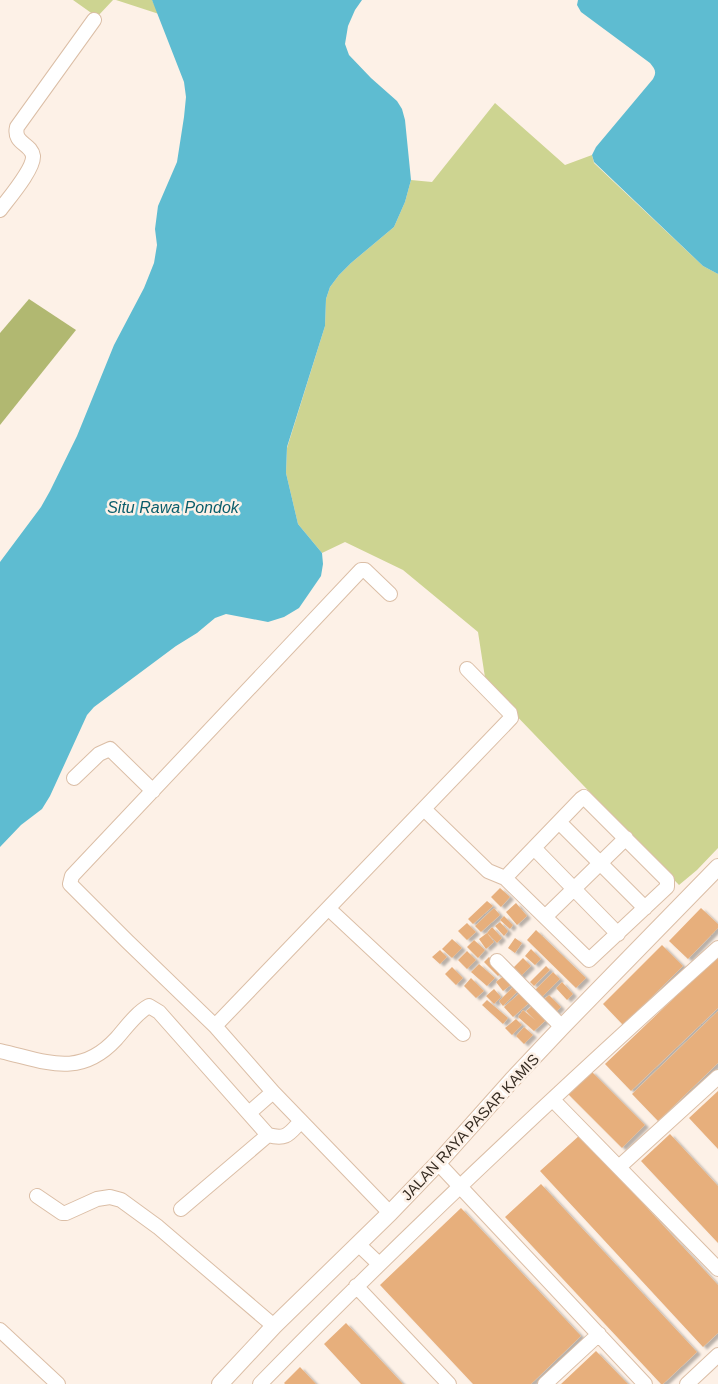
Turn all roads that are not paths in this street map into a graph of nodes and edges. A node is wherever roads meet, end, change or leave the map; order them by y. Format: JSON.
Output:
{"nodes":[{"id":1,"x":94,"y":20,"type":"dead end"},
{"id":2,"x":0,"y":210,"type":"edge"},
{"id":3,"x":390,"y":594,"type":"dead end"},
{"id":4,"x":467,"y":668,"type":"dead end"},
{"id":5,"x":74,"y":778,"type":"dead end"},
{"id":6,"x":152,"y":791,"type":"junction"},
{"id":7,"x":424,"y":809,"type":"junction"},
{"id":8,"x":559,"y":822,"type":"junction"},
{"id":9,"x":626,"y":838,"type":"junction"},
{"id":10,"x":534,"y":848,"type":"junction"},
{"id":11,"x":601,"y":863,"type":"junction"},
{"id":12,"x":718,"y":867,"type":"edge"},
{"id":13,"x":505,"y":878,"type":"junction"},
{"id":14,"x":574,"y":889,"type":"junction"},
{"id":15,"x":329,"y":908,"type":"junction"},
{"id":16,"x":645,"y":908,"type":"junction"},
{"id":17,"x":545,"y":917,"type":"junction"},
{"id":18,"x":618,"y":934,"type":"junction"},
{"id":19,"x":718,"y":948,"type":"edge"},
{"id":20,"x":496,"y":961,"type":"dead end"},
{"id":21,"x":215,"y":1026,"type":"junction"},
{"id":22,"x":562,"y":1027,"type":"junction"},
{"id":23,"x":462,"y":1034,"type":"dead end"},
{"id":24,"x":0,"y":1051,"type":"edge"},
{"id":25,"x":718,"y":1077,"type":"edge"},
{"id":26,"x":274,"y":1092,"type":"junction"},
{"id":27,"x":553,"y":1100,"type":"junction"},
{"id":28,"x":249,"y":1114,"type":"junction"},
{"id":29,"x":301,"y":1121,"type":"junction"},
{"id":30,"x":268,"y":1135,"type":"junction"},
{"id":31,"x":438,"y":1163,"type":"junction"},
{"id":32,"x":619,"y":1167,"type":"junction"},
{"id":33,"x":460,"y":1186,"type":"junction"},
{"id":34,"x":38,"y":1196,"type":"dead end"},
{"id":35,"x":181,"y":1209,"type":"dead end"},
{"id":36,"x":390,"y":1213,"type":"junction"},
{"id":37,"x":358,"y":1244,"type":"junction"},
{"id":38,"x":379,"y":1264,"type":"junction"},
{"id":39,"x":718,"y":1269,"type":"edge"},
{"id":40,"x":356,"y":1286,"type":"junction"},
{"id":41,"x":274,"y":1326,"type":"junction"},
{"id":42,"x":0,"y":1330,"type":"edge"},
{"id":43,"x":599,"y":1334,"type":"junction"},
{"id":44,"x":718,"y":1355,"type":"edge"},
{"id":45,"x":262,"y":1383,"type":"edge"},
{"id":46,"x":58,"y":1384,"type":"edge"},
{"id":47,"x":220,"y":1384,"type":"edge"},
{"id":48,"x":449,"y":1384,"type":"edge"},
{"id":49,"x":545,"y":1384,"type":"edge"},
{"id":50,"x":645,"y":1384,"type":"edge"},
{"id":51,"x":687,"y":1384,"type":"edge"}],
"edges":[{"from":1,"to":2,"type":"lane"},
{"from":3,"to":6,"type":"lane"},
{"from":4,"to":7,"type":"lane"},
{"from":5,"to":6,"type":"lane"},
{"from":6,"to":21,"type":"lane"},
{"from":7,"to":13,"type":"lane"},
{"from":7,"to":15,"type":"lane"},
{"from":8,"to":9,"type":"lane"},
{"from":8,"to":10,"type":"lane"},
{"from":8,"to":11,"type":"lane"},
{"from":9,"to":11,"type":"lane"},
{"from":9,"to":16,"type":"lane"},
{"from":10,"to":13,"type":"lane"},
{"from":10,"to":14,"type":"lane"},
{"from":11,"to":14,"type":"lane"},
{"from":11,"to":16,"type":"lane"},
{"from":12,"to":22,"type":"main road","name":"JALAN RAYA PASAR KAMIS"},
{"from":13,"to":17,"type":"lane"},
{"from":14,"to":17,"type":"lane"},
{"from":14,"to":18,"type":"lane"},
{"from":15,"to":21,"type":"lane"},
{"from":15,"to":23,"type":"lane"},
{"from":16,"to":18,"type":"lane"},
{"from":17,"to":18,"type":"lane"},
{"from":19,"to":27,"type":"lane"},
{"from":20,"to":22,"type":"lane"},
{"from":21,"to":26,"type":"lane"},
{"from":22,"to":31,"type":"main road","name":"JALAN RAYA PASAR KAMIS"},
{"from":24,"to":28,"type":"lane"},
{"from":25,"to":32,"type":"lane"},
{"from":26,"to":28,"type":"lane"},
{"from":26,"to":29,"type":"lane"},
{"from":27,"to":32,"type":"lane"},
{"from":27,"to":33,"type":"lane"},
{"from":28,"to":30,"type":"lane"},
{"from":29,"to":30,"type":"lane"},
{"from":29,"to":36,"type":"lane"},
{"from":30,"to":35,"type":"lane"},
{"from":31,"to":33,"type":"lane"},
{"from":31,"to":36,"type":"main road","name":"JALAN RAYA PASAR KAMIS"},
{"from":32,"to":39,"type":"lane"},
{"from":33,"to":38,"type":"lane"},
{"from":33,"to":43,"type":"lane"},
{"from":34,"to":41,"type":"lane"},
{"from":36,"to":37,"type":"main road","name":"JALAN RAYA PASAR KAMIS"},
{"from":37,"to":38,"type":"lane"},
{"from":37,"to":41,"type":"main road","name":"JALAN RAYA PASAR KAMIS"},
{"from":38,"to":40,"type":"lane"},
{"from":40,"to":45,"type":"lane"},
{"from":40,"to":48,"type":"lane"},
{"from":41,"to":47,"type":"main road","name":"JALAN RAYA PASAR KAMIS"},
{"from":42,"to":46,"type":"lane"},
{"from":43,"to":49,"type":"lane"},
{"from":43,"to":50,"type":"lane"},
{"from":44,"to":51,"type":"lane"}]}
